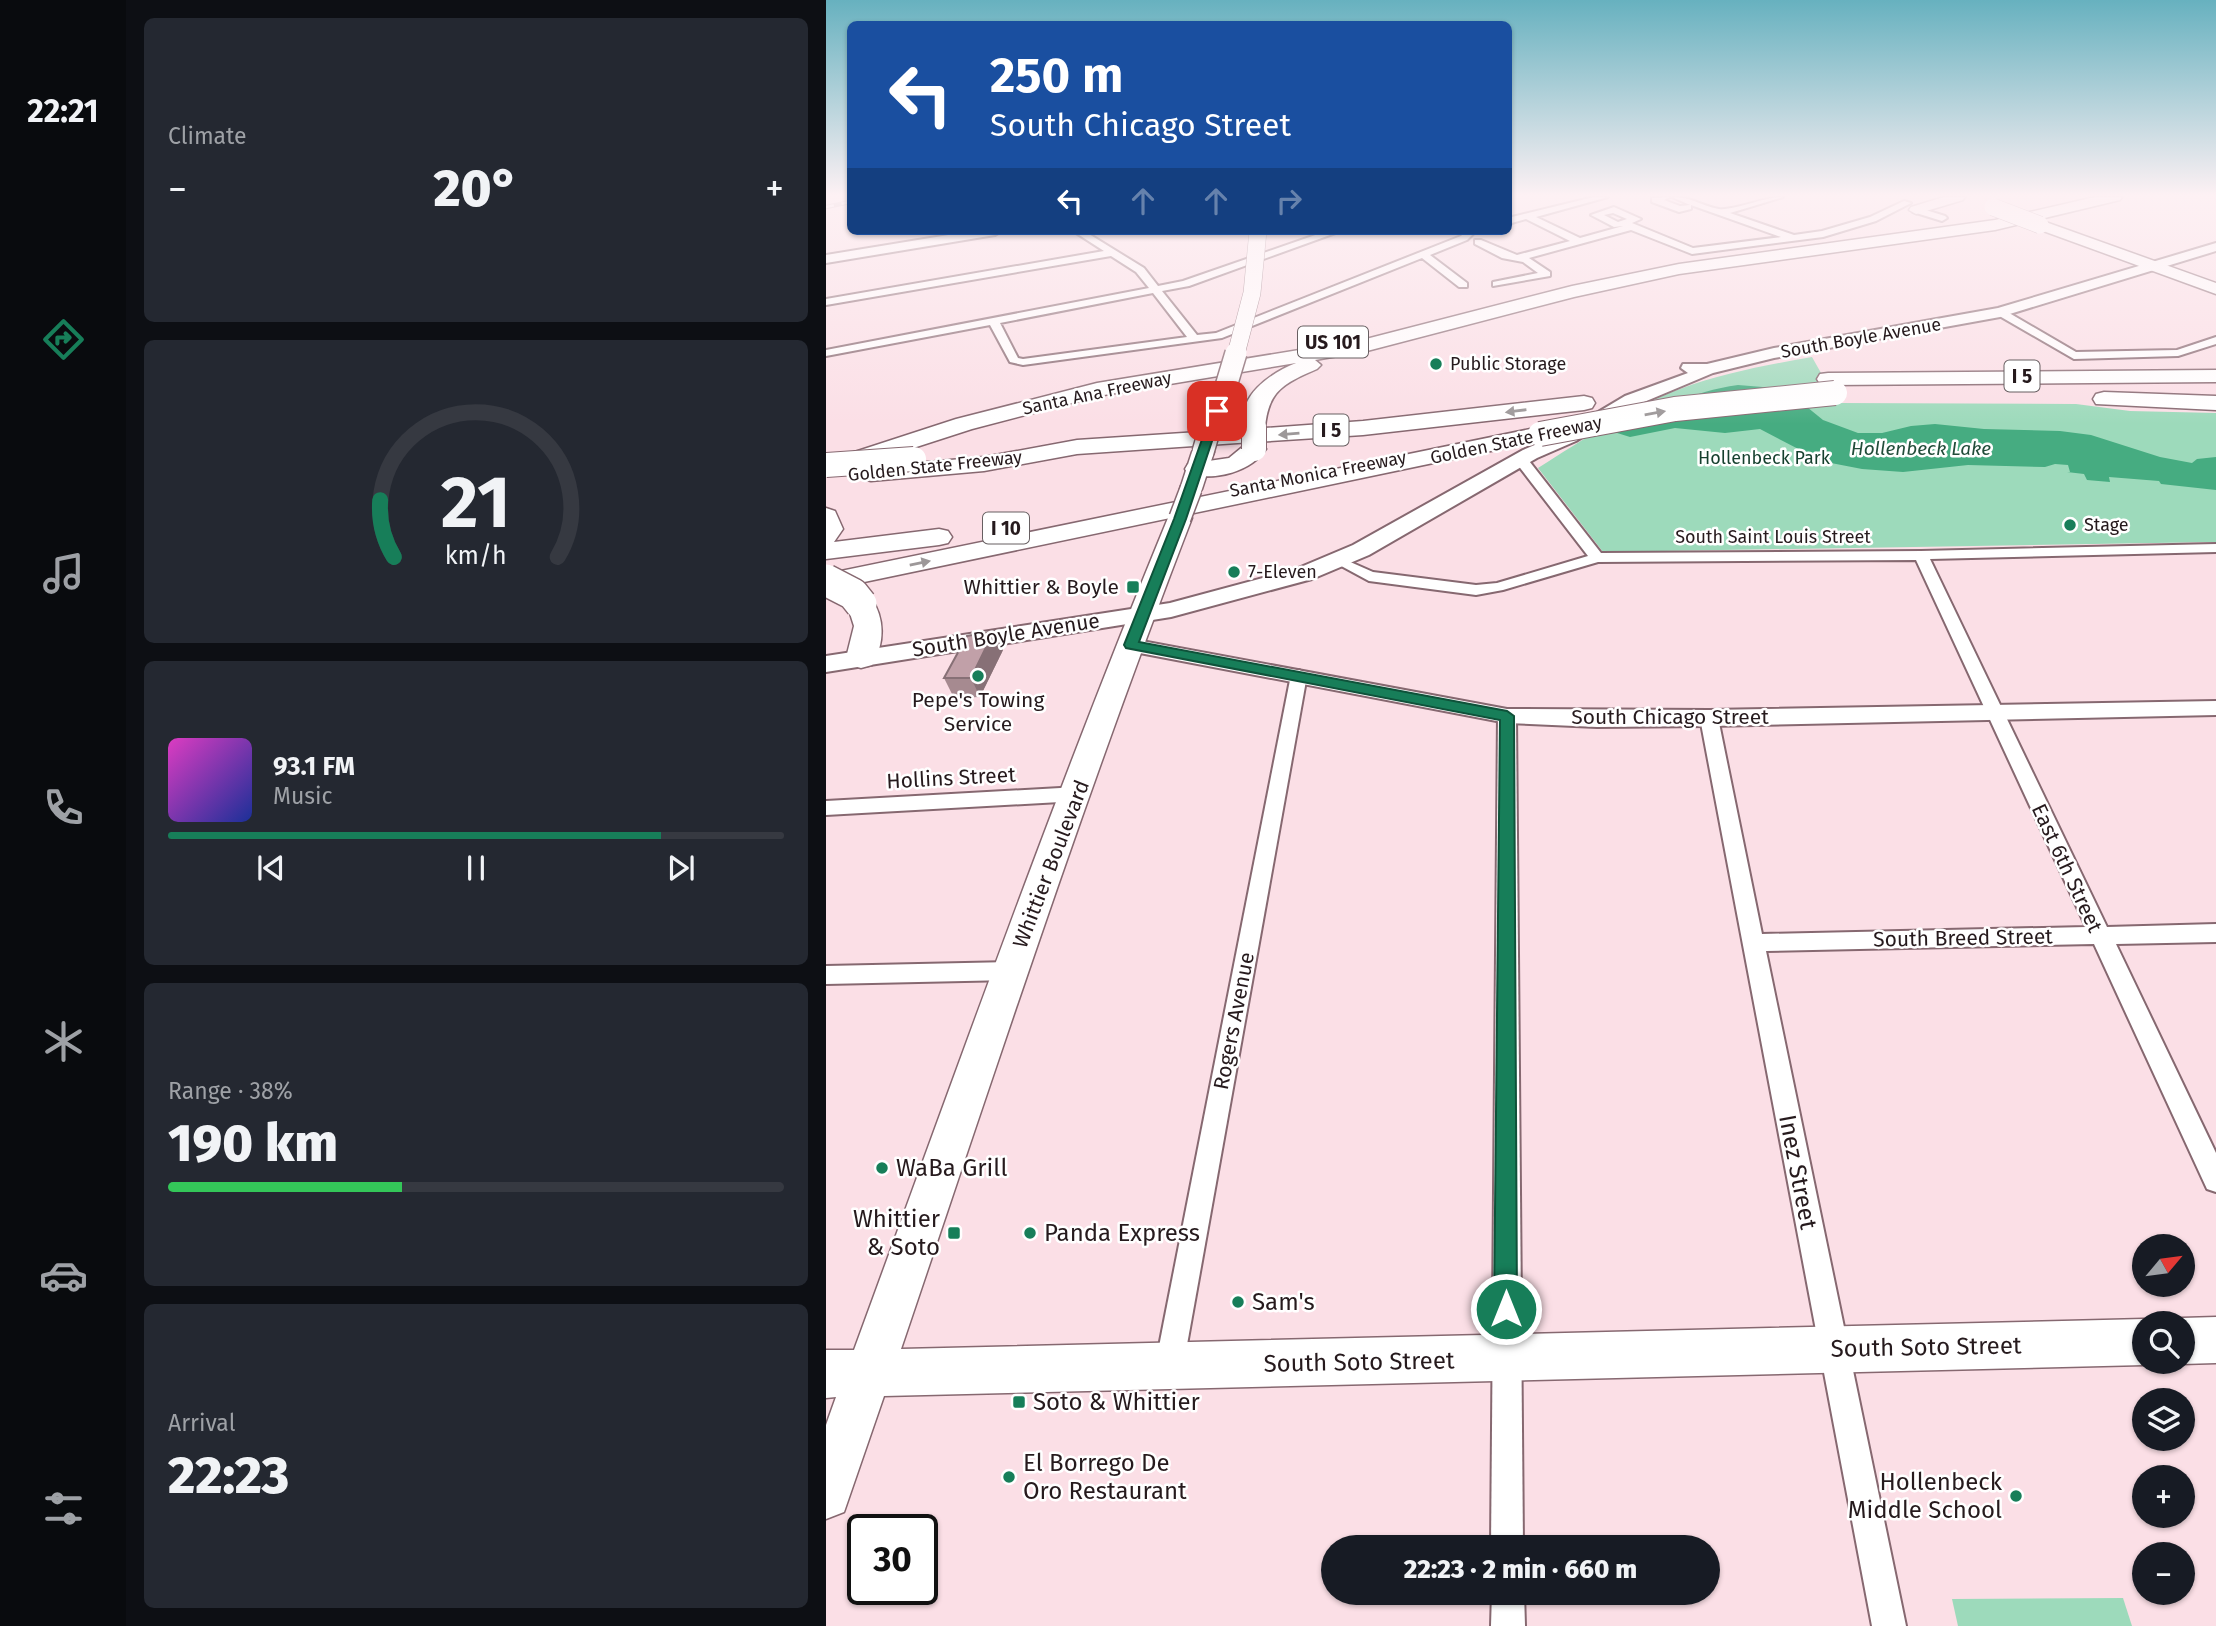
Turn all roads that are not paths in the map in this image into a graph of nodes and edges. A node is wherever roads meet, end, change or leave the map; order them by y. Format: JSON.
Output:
{"nodes":[{"id":1,"x":995,"y":273,"type":"edge"},
{"id":2,"x":1142,"y":273,"type":"edge"},
{"id":3,"x":1222,"y":273,"type":"edge"},
{"id":4,"x":1256,"y":273,"type":"edge"},
{"id":5,"x":1377,"y":273,"type":"edge"},
{"id":6,"x":1447,"y":273,"type":"edge"},
{"id":7,"x":1544,"y":273,"type":"edge"},
{"id":8,"x":1617,"y":273,"type":"edge"},
{"id":9,"x":1660,"y":273,"type":"edge"},
{"id":10,"x":2134,"y":273,"type":"edge"},
{"id":11,"x":2171,"y":273,"type":"edge"},
{"id":12,"x":1497,"y":284,"type":"dead end"},
{"id":13,"x":1463,"y":285,"type":"dead end"},
{"id":14,"x":2216,"y":289,"type":"edge"},
{"id":15,"x":1156,"y":290,"type":"junction"},
{"id":16,"x":826,"y":302,"type":"edge"},
{"id":17,"x":2000,"y":312,"type":"junction"},
{"id":18,"x":994,"y":321,"type":"junction"},
{"id":19,"x":1418,"y":334,"type":"junction"},
{"id":20,"x":1194,"y":339,"type":"junction"},
{"id":21,"x":2216,"y":340,"type":"edge"},
{"id":22,"x":826,"y":353,"type":"edge"},
{"id":23,"x":2216,"y":364,"type":"edge"},
{"id":24,"x":1943,"y":376,"type":"junction"},
{"id":25,"x":2216,"y":376,"type":"edge"},
{"id":26,"x":1831,"y":386,"type":"junction"},
{"id":27,"x":2031,"y":392,"type":"junction"},
{"id":28,"x":2216,"y":392,"type":"edge"},
{"id":29,"x":2216,"y":403,"type":"edge"},
{"id":30,"x":834,"y":445,"type":"edge"},
{"id":31,"x":1477,"y":445,"type":"junction"},
{"id":32,"x":1077,"y":447,"type":"junction"},
{"id":33,"x":1530,"y":449,"type":"junction"},
{"id":34,"x":826,"y":467,"type":"edge"},
{"id":35,"x":1197,"y":470,"type":"junction"},
{"id":36,"x":826,"y":477,"type":"edge"},
{"id":37,"x":826,"y":516,"type":"edge"},
{"id":38,"x":826,"y":536,"type":"edge"},
{"id":39,"x":2216,"y":548,"type":"edge"},
{"id":40,"x":826,"y":551,"type":"edge"},
{"id":41,"x":1921,"y":555,"type":"junction"},
{"id":42,"x":1597,"y":558,"type":"junction"},
{"id":43,"x":1339,"y":561,"type":"junction"},
{"id":44,"x":826,"y":581,"type":"edge"},
{"id":45,"x":1137,"y":629,"type":"junction"},
{"id":46,"x":861,"y":658,"type":"junction"},
{"id":47,"x":826,"y":664,"type":"edge"},
{"id":48,"x":1299,"y":675,"type":"junction"},
{"id":49,"x":2216,"y":708,"type":"edge"},
{"id":50,"x":1995,"y":713,"type":"junction"},
{"id":51,"x":1507,"y":716,"type":"junction"},
{"id":52,"x":1709,"y":718,"type":"junction"},
{"id":53,"x":1078,"y":794,"type":"junction"},
{"id":54,"x":826,"y":808,"type":"edge"},
{"id":55,"x":2216,"y":933,"type":"edge"},
{"id":56,"x":2099,"y":935,"type":"junction"},
{"id":57,"x":1753,"y":943,"type":"junction"},
{"id":58,"x":1011,"y":971,"type":"junction"},
{"id":59,"x":826,"y":975,"type":"edge"},
{"id":60,"x":2216,"y":1180,"type":"edge"},
{"id":61,"x":2216,"y":1340,"type":"edge"},
{"id":62,"x":2195,"y":1341,"type":"edge"},
{"id":63,"x":2132,"y":1342,"type":"edge"},
{"id":64,"x":1833,"y":1350,"type":"junction"},
{"id":65,"x":1506,"y":1358,"type":"junction"},
{"id":66,"x":1169,"y":1367,"type":"junction"},
{"id":67,"x":848,"y":1373,"type":"edge"},
{"id":68,"x":826,"y":1494,"type":"edge"},
{"id":69,"x":1507,"y":1535,"type":"edge"},
{"id":70,"x":1508,"y":1605,"type":"edge"},
{"id":71,"x":1508,"y":1626,"type":"edge"},
{"id":72,"x":1889,"y":1626,"type":"edge"}],
"edges":[{"from":1,"to":16,"type":"street"},
{"from":2,"to":15,"type":"street"},
{"from":3,"to":15,"type":"street"},
{"from":4,"to":35,"type":"main road","name":"Whittier Boulevard","bridge":true},
{"from":5,"to":20,"type":"street"},
{"from":6,"to":13,"type":"street"},
{"from":7,"to":12,"type":"street"},
{"from":8,"to":30,"type":"highway","name":"Santa Ana Freeway","number":"US 101"},
{"from":9,"to":19,"type":"highway","name":"Santa Ana Freeway","number":"US 101"},
{"from":10,"to":17,"type":"main road","name":"South Boyle Avenue"},
{"from":11,"to":14,"type":"main road"},
{"from":15,"to":18,"type":"street"},
{"from":15,"to":20,"type":"street"},
{"from":17,"to":21,"type":"street"},
{"from":17,"to":33,"type":"main road","name":"South Boyle Avenue"},
{"from":18,"to":20,"type":"street"},
{"from":18,"to":22,"type":"street"},
{"from":19,"to":34,"type":"highway","name":"Santa Ana Freeway","number":"US 101"},
{"from":19,"to":35,"type":"highway"},
{"from":23,"to":24,"type":"highway"},
{"from":24,"to":25,"type":"highway","name":"Golden State Freeway","number":"I 5"},
{"from":24,"to":26,"type":"highway","name":"Golden State Freeway","number":"I 5"},
{"from":26,"to":27,"type":"highway","name":"Golden State Freeway","number":"I 5"},
{"from":26,"to":32,"type":"highway","name":"Golden State Freeway","number":"I 5","one_way":true},
{"from":33,"to":26,"type":"highway","name":"Golden State Freeway","number":"I 5","one_way":true,"bridge":true},
{"from":27,"to":28,"type":"highway","name":"Golden State Freeway","number":"I 5"},
{"from":27,"to":29,"type":"highway"},
{"from":31,"to":33,"type":"highway","name":"Golden State Freeway","number":"I 5"},
{"from":31,"to":40,"type":"highway","name":"Santa Monica Freeway","number":"I 10"},
{"from":44,"to":31,"type":"highway","name":"Golden State Freeway","number":"I 5","one_way":true},
{"from":32,"to":34,"type":"highway","bridge":true},
{"from":32,"to":36,"type":"highway","name":"Golden State Freeway","number":"I 5"},
{"from":33,"to":42,"type":"street"},
{"from":33,"to":43,"type":"main road","name":"South Boyle Avenue"},
{"from":35,"to":45,"type":"main road","name":"Whittier Boulevard","bridge":true},
{"from":37,"to":38,"type":"highway"},
{"from":39,"to":41,"type":"street","name":"South Saint Louis Street"},
{"from":41,"to":42,"type":"street","name":"South Saint Louis Street"},
{"from":41,"to":50,"type":"street","name":"East 6th Street"},
{"from":42,"to":43,"type":"street","name":"South Saint Louis Street"},
{"from":43,"to":45,"type":"main road","name":"South Boyle Avenue"},
{"from":44,"to":46,"type":"highway","bridge":true},
{"from":45,"to":46,"type":"main road","name":"South Boyle Avenue"},
{"from":45,"to":48,"type":"street","name":"South Chicago Street"},
{"from":45,"to":53,"type":"main road","name":"Whittier Boulevard"},
{"from":46,"to":47,"type":"main road","name":"South Boyle Avenue"},
{"from":48,"to":51,"type":"street","name":"South Chicago Street"},
{"from":48,"to":66,"type":"street","name":"Rogers Avenue"},
{"from":49,"to":50,"type":"street","name":"South Chicago Street"},
{"from":50,"to":52,"type":"street","name":"South Chicago Street"},
{"from":50,"to":56,"type":"street","name":"East 6th Street"},
{"from":51,"to":52,"type":"street","name":"South Chicago Street"},
{"from":51,"to":65,"type":"street"},
{"from":52,"to":57,"type":"street","name":"Inez Street"},
{"from":53,"to":54,"type":"street","name":"Hollins Street"},
{"from":53,"to":58,"type":"main road","name":"Whittier Boulevard"},
{"from":55,"to":56,"type":"street","name":"South Breed Street"},
{"from":56,"to":57,"type":"street","name":"South Breed Street"},
{"from":56,"to":60,"type":"street","name":"East 6th Street"},
{"from":57,"to":64,"type":"street","name":"Inez Street"},
{"from":58,"to":59,"type":"street"},
{"from":58,"to":67,"type":"main road","name":"Whittier Boulevard"},
{"from":61,"to":62,"type":"main road"},
{"from":63,"to":64,"type":"main road","name":"South Soto Street"},
{"from":64,"to":65,"type":"main road","name":"South Soto Street"},
{"from":64,"to":72,"type":"street","name":"Inez Street"},
{"from":65,"to":66,"type":"main road","name":"South Soto Street"},
{"from":65,"to":69,"type":"street"},
{"from":66,"to":67,"type":"main road","name":"South Soto Street"},
{"from":67,"to":68,"type":"main road","name":"Whittier Boulevard"},
{"from":70,"to":71,"type":"street"}]}
